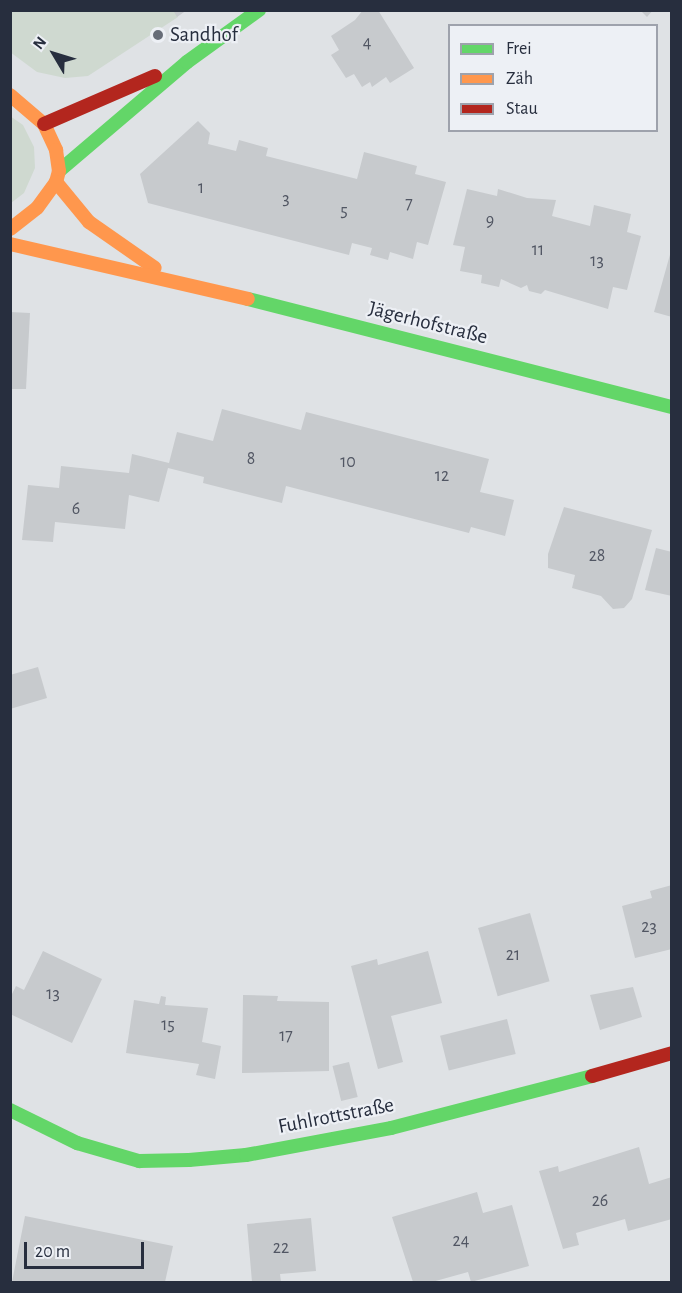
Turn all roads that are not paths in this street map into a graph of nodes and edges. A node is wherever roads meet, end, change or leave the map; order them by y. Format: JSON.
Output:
{"nodes":[{"id":1,"x":258,"y":10,"type":"edge"},
{"id":2,"x":187,"y":62,"type":"junction"},
{"id":3,"x":10,"y":95,"type":"edge"},
{"id":4,"x":44,"y":123,"type":"junction"},
{"id":5,"x":57,"y":177,"type":"junction"},
{"id":6,"x":10,"y":229,"type":"edge"},
{"id":7,"x":10,"y":243,"type":"edge"},
{"id":8,"x":174,"y":280,"type":"junction"},
{"id":9,"x":672,"y":407,"type":"edge"},
{"id":10,"x":672,"y":1053,"type":"edge"},
{"id":11,"x":10,"y":1110,"type":"edge"}],
"edges":[{"from":1,"to":2,"type":"street"},
{"from":2,"to":4,"type":"street"},
{"from":2,"to":5,"type":"street"},
{"from":3,"to":4,"type":"street"},
{"from":4,"to":5,"type":"street"},
{"from":5,"to":6,"type":"street"},
{"from":5,"to":8,"type":"street","name":"Jägerhofstraße"},
{"from":7,"to":8,"type":"street","name":"Jägerhofstraße"},
{"from":8,"to":9,"type":"street","name":"Jägerhofstraße"},
{"from":10,"to":11,"type":"street","name":"Fuhlrottstraße"}]}
